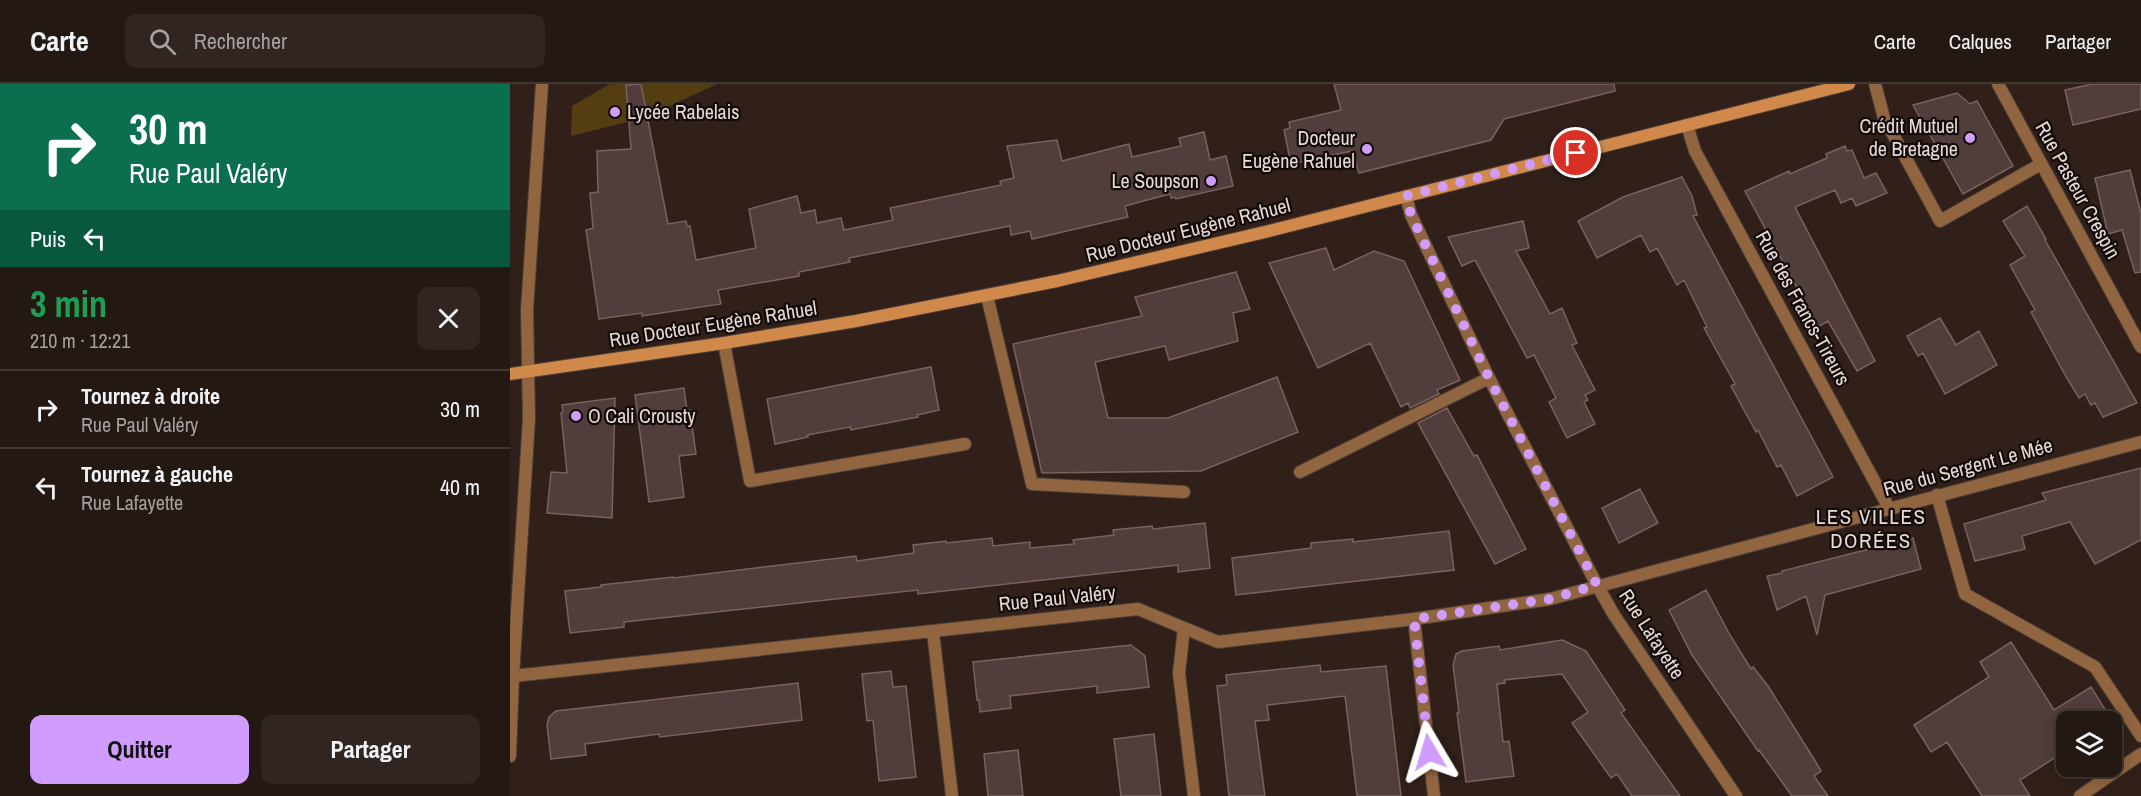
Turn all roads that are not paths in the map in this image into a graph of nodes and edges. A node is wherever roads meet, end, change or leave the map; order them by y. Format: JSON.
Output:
{"nodes":[{"id":1,"x":542,"y":84,"type":"edge"},
{"id":2,"x":1849,"y":84,"type":"edge"},
{"id":3,"x":1875,"y":84,"type":"edge"},
{"id":4,"x":1998,"y":84,"type":"edge"},
{"id":5,"x":1687,"y":125,"type":"junction"},
{"id":6,"x":2041,"y":164,"type":"junction"},
{"id":7,"x":1406,"y":196,"type":"junction"},
{"id":8,"x":987,"y":296,"type":"junction"},
{"id":9,"x":724,"y":343,"type":"junction"},
{"id":10,"x":2141,"y":346,"type":"edge"},
{"id":11,"x":528,"y":372,"type":"junction"},
{"id":12,"x":510,"y":374,"type":"edge"},
{"id":13,"x":1489,"y":378,"type":"junction"},
{"id":14,"x":2141,"y":442,"type":"edge"},
{"id":15,"x":965,"y":444,"type":"dead end"},
{"id":16,"x":1300,"y":472,"type":"dead end"},
{"id":17,"x":1184,"y":492,"type":"dead end"},
{"id":18,"x":1937,"y":495,"type":"junction"},
{"id":19,"x":1889,"y":508,"type":"junction"},
{"id":20,"x":1597,"y":585,"type":"junction"},
{"id":21,"x":1414,"y":619,"type":"junction"},
{"id":22,"x":1184,"y":628,"type":"junction"},
{"id":23,"x":933,"y":632,"type":"junction"},
{"id":24,"x":513,"y":676,"type":"junction"},
{"id":25,"x":2141,"y":736,"type":"edge"},
{"id":26,"x":2141,"y":754,"type":"edge"},
{"id":27,"x":510,"y":756,"type":"edge"},
{"id":28,"x":951,"y":796,"type":"edge"},
{"id":29,"x":1194,"y":796,"type":"edge"},
{"id":30,"x":1434,"y":796,"type":"edge"},
{"id":31,"x":1736,"y":796,"type":"edge"},
{"id":32,"x":2080,"y":796,"type":"edge"}],
"edges":[{"from":1,"to":11,"type":"street"},
{"from":2,"to":5,"type":"main road","name":"Rue Docteur Eugène Rahuel"},
{"from":3,"to":6,"type":"street"},
{"from":4,"to":6,"type":"street","name":"Rue Pasteur Crespin"},
{"from":5,"to":7,"type":"main road","name":"Rue Docteur Eugène Rahuel"},
{"from":5,"to":19,"type":"street","name":"Rue des Francs-Tireurs"},
{"from":6,"to":10,"type":"street","name":"Rue Pasteur Crespin"},
{"from":7,"to":8,"type":"main road","name":"Rue Docteur Eugène Rahuel"},
{"from":7,"to":13,"type":"street","name":"Rue Lafayette"},
{"from":8,"to":9,"type":"main road","name":"Rue Docteur Eugène Rahuel"},
{"from":8,"to":17,"type":"street"},
{"from":9,"to":11,"type":"main road","name":"Rue Docteur Eugène Rahuel"},
{"from":9,"to":15,"type":"street"},
{"from":11,"to":12,"type":"main road","name":"Rue Docteur Eugène Rahuel"},
{"from":11,"to":24,"type":"street"},
{"from":13,"to":16,"type":"street"},
{"from":13,"to":20,"type":"street","name":"Rue Lafayette"},
{"from":14,"to":18,"type":"street","name":"Rue du Sergent Le Mée"},
{"from":18,"to":19,"type":"street","name":"Rue du Sergent Le Mée"},
{"from":18,"to":25,"type":"street"},
{"from":19,"to":20,"type":"street","name":"Rue du Sergent Le Mée"},
{"from":20,"to":21,"type":"street","name":"Rue Paul Valéry"},
{"from":20,"to":31,"type":"street","name":"Rue Lafayette"},
{"from":21,"to":22,"type":"street","name":"Rue Paul Valéry"},
{"from":21,"to":30,"type":"street"},
{"from":22,"to":23,"type":"street","name":"Rue Paul Valéry"},
{"from":22,"to":29,"type":"street"},
{"from":23,"to":24,"type":"street","name":"Rue Paul Valéry"},
{"from":23,"to":28,"type":"street"},
{"from":24,"to":27,"type":"street"},
{"from":26,"to":32,"type":"street"}]}
